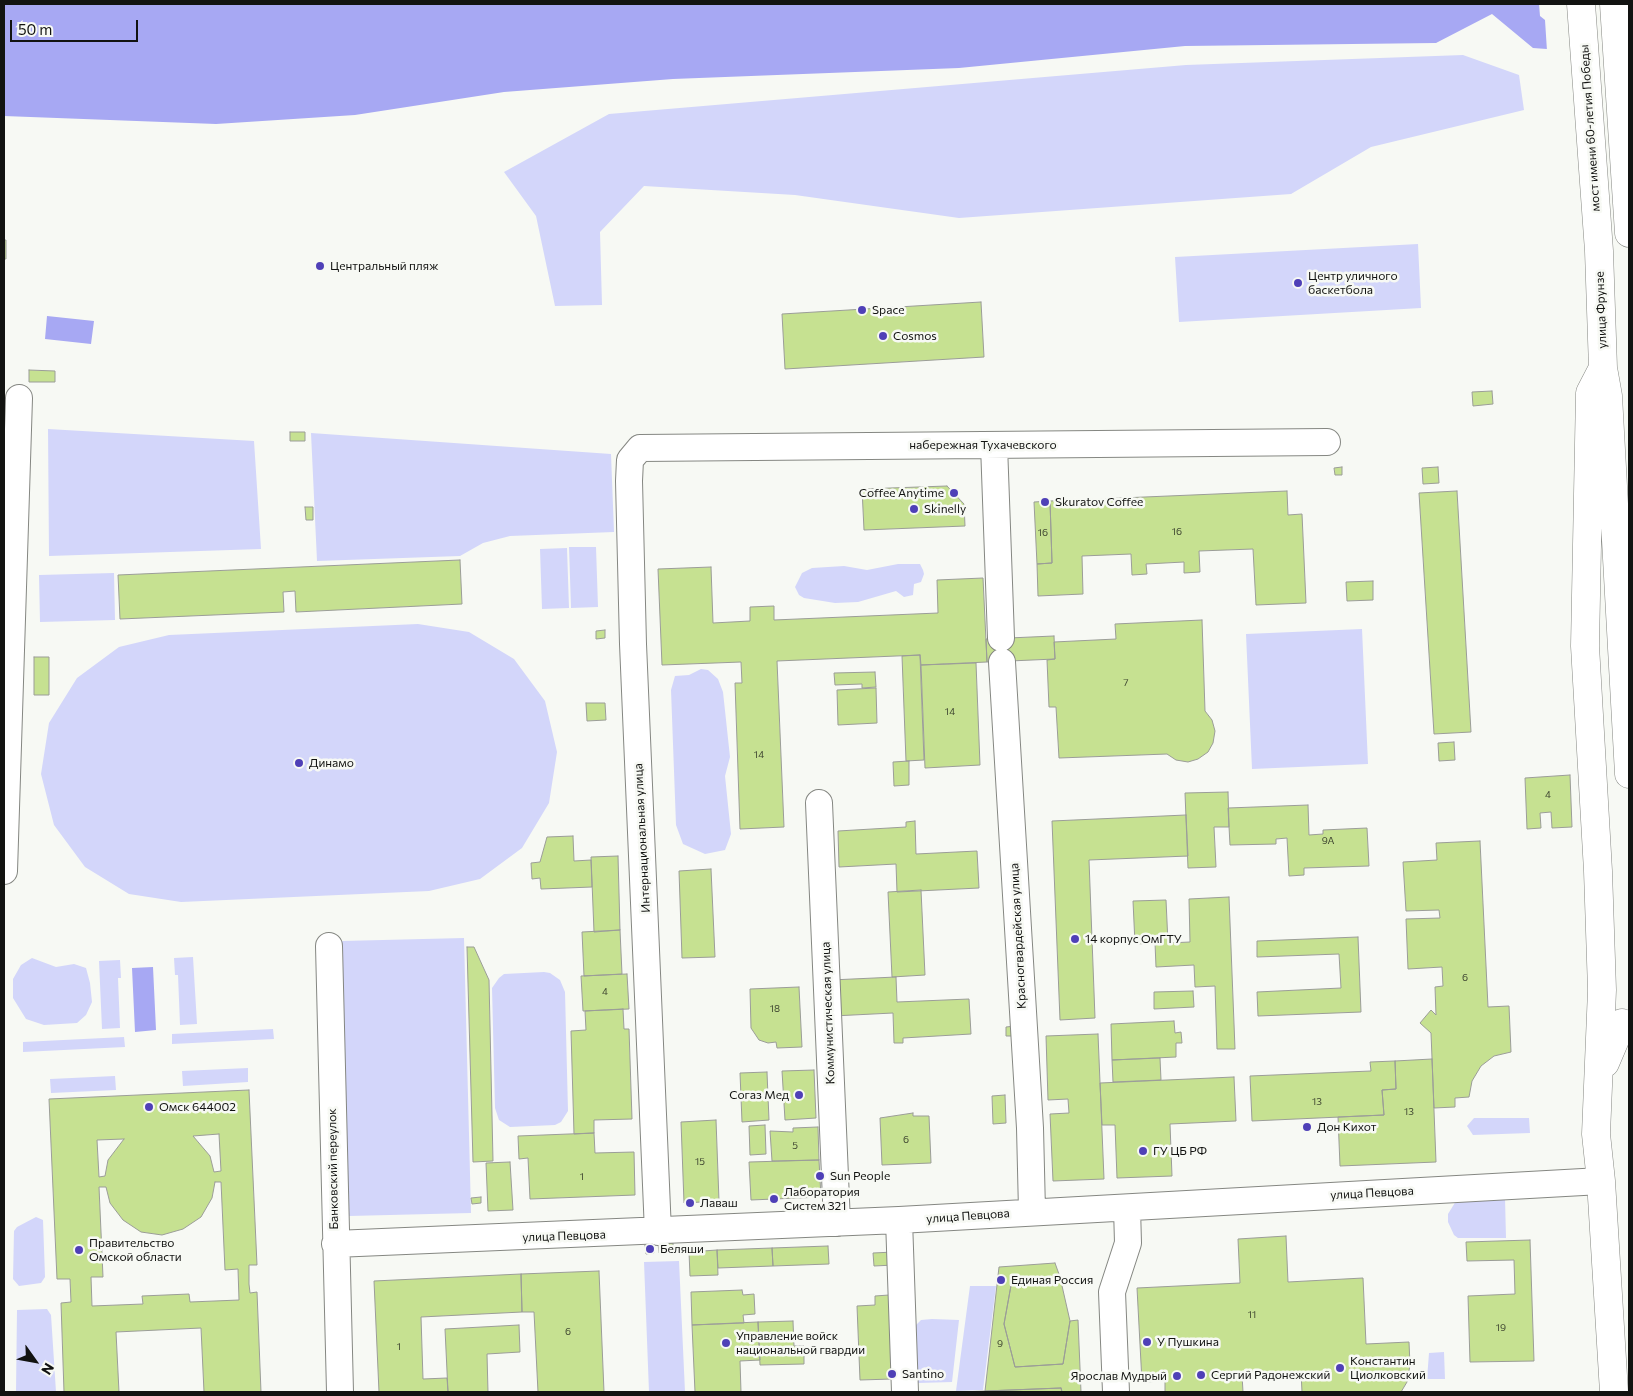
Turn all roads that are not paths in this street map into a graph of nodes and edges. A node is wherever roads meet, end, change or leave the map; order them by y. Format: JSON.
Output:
{"nodes":[{"id":1,"x":1581,"y":4,"type":"edge"},
{"id":2,"x":1614,"y":4,"type":"edge"},
{"id":3,"x":1629,"y":233,"type":"edge"},
{"id":4,"x":1599,"y":251,"type":"joint"},
{"id":5,"x":1603,"y":368,"type":"junction"},
{"id":6,"x":19,"y":398,"type":"dead end"},
{"id":7,"x":1326,"y":442,"type":"dead end"},
{"id":8,"x":994,"y":446,"type":"junction"},
{"id":9,"x":640,"y":448,"type":"joint"},
{"id":10,"x":1629,"y":774,"type":"edge"},
{"id":11,"x":820,"y":803,"type":"dead end"},
{"id":12,"x":4,"y":871,"type":"edge"},
{"id":13,"x":329,"y":946,"type":"dead end"},
{"id":14,"x":1622,"y":1023,"type":"dead end"},
{"id":15,"x":1598,"y":1086,"type":"junction"},
{"id":16,"x":1601,"y":1181,"type":"junction"},
{"id":17,"x":1126,"y":1208,"type":"junction"},
{"id":18,"x":1032,"y":1211,"type":"junction"},
{"id":19,"x":898,"y":1220,"type":"junction"},
{"id":20,"x":837,"y":1223,"type":"junction"},
{"id":21,"x":658,"y":1232,"type":"junction"},
{"id":22,"x":335,"y":1244,"type":"junction"},
{"id":23,"x":340,"y":1392,"type":"edge"},
{"id":24,"x":905,"y":1392,"type":"edge"},
{"id":25,"x":1116,"y":1392,"type":"edge"},
{"id":26,"x":1614,"y":1392,"type":"edge"}],
"edges":[{"from":1,"to":4,"type":"main road","name":"мост имени 60-летия Победы"},
{"from":2,"to":3,"type":"main road"},
{"from":4,"to":5,"type":"main road","name":"улица Фрунзе"},
{"from":5,"to":10,"type":"main road","name":"улица Фрунзе"},
{"from":5,"to":15,"type":"main road"},
{"from":6,"to":12,"type":"street"},
{"from":7,"to":8,"type":"street","name":"набережная Тухачевского"},
{"from":8,"to":9,"type":"street","name":"набережная Тухачевского"},
{"from":8,"to":18,"type":"street","name":"Красногвардейская улица"},
{"from":9,"to":21,"type":"street","name":"Интернациональная улица"},
{"from":11,"to":20,"type":"street","name":"Коммунистическая улица"},
{"from":13,"to":22,"type":"street","name":"Банковский переулок"},
{"from":14,"to":15,"type":"main road"},
{"from":15,"to":16,"type":"main road"},
{"from":16,"to":17,"type":"street","name":"улица Певцова"},
{"from":16,"to":26,"type":"main road"},
{"from":17,"to":18,"type":"street","name":"улица Певцова"},
{"from":17,"to":25,"type":"street"},
{"from":18,"to":19,"type":"street","name":"улица Певцова"},
{"from":19,"to":20,"type":"street","name":"улица Певцова"},
{"from":19,"to":24,"type":"street"},
{"from":20,"to":21,"type":"street","name":"улица Певцова"},
{"from":21,"to":22,"type":"street","name":"улица Певцова"},
{"from":22,"to":23,"type":"street","name":"Банковский переулок"}]}
